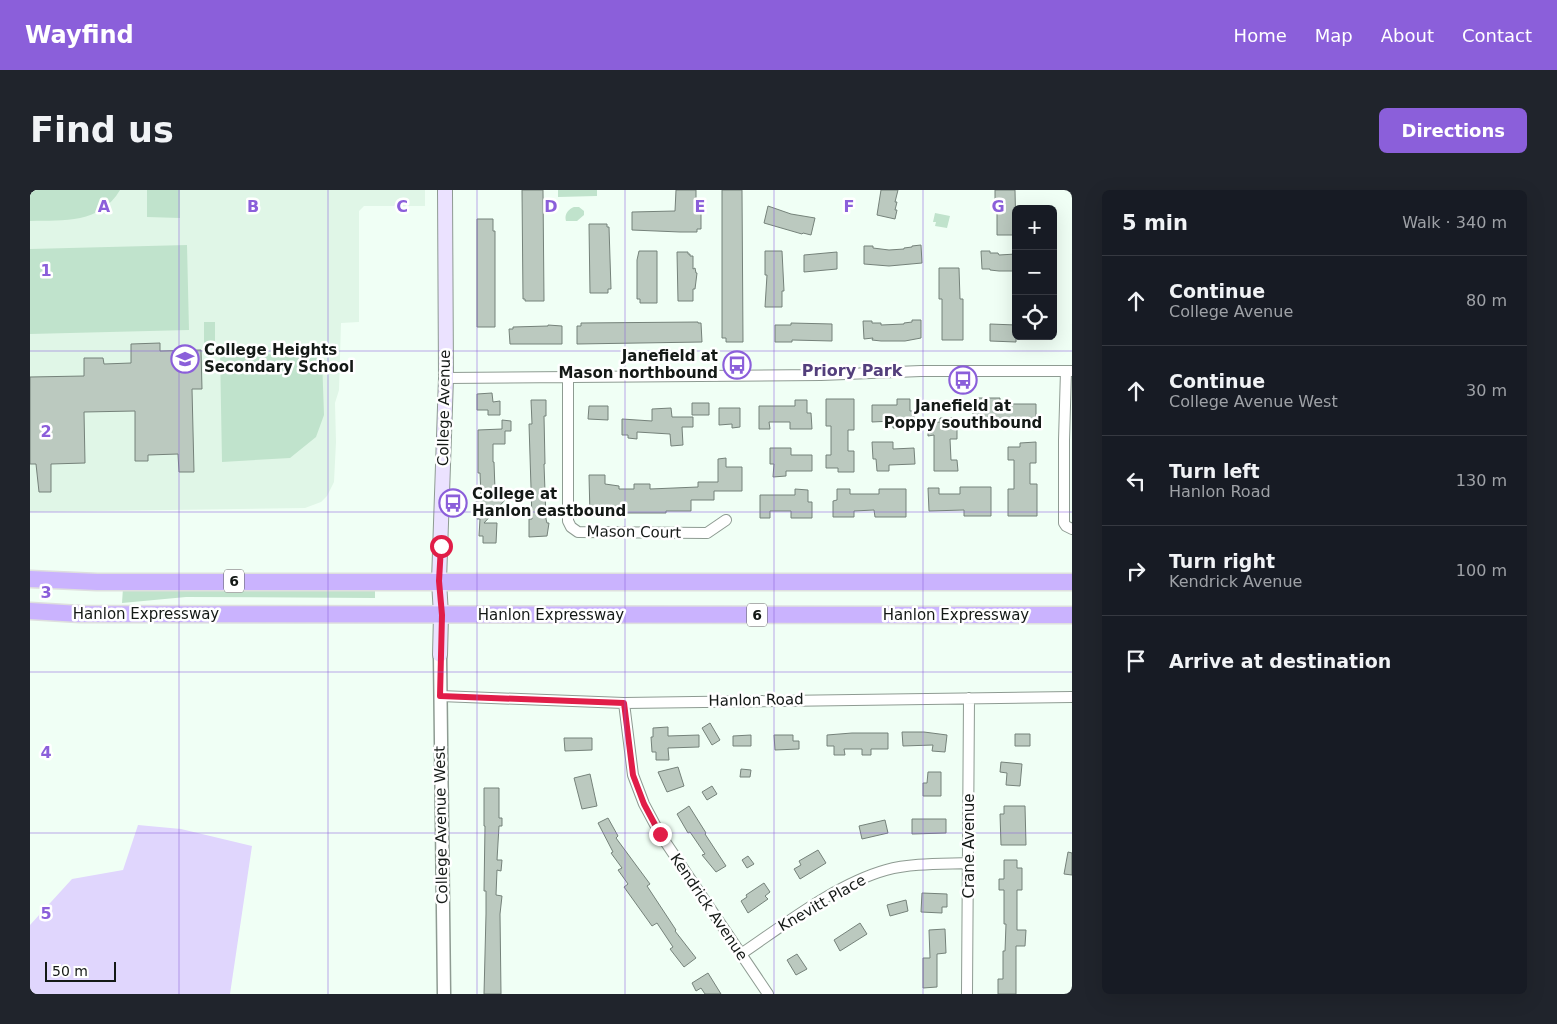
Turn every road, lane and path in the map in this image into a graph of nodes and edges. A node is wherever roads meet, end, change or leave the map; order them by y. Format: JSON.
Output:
{"nodes":[{"id":1,"x":444,"y":190,"type":"edge"},
{"id":2,"x":1069,"y":371,"type":"edge"},
{"id":3,"x":568,"y":377,"type":"junction"},
{"id":4,"x":446,"y":378,"type":"junction"},
{"id":5,"x":726,"y":520,"type":"dead end"},
{"id":6,"x":1072,"y":528,"type":"edge"},
{"id":7,"x":30,"y":579,"type":"edge"},
{"id":8,"x":439,"y":581,"type":"junction"},
{"id":9,"x":1072,"y":582,"type":"edge"},
{"id":10,"x":30,"y":611,"type":"edge"},
{"id":11,"x":442,"y":615,"type":"junction"},
{"id":12,"x":1072,"y":615,"type":"edge"},
{"id":13,"x":440,"y":655,"type":"joint"},
{"id":14,"x":440,"y":696,"type":"junction"},
{"id":15,"x":1072,"y":697,"type":"edge"},
{"id":16,"x":968,"y":698,"type":"junction"},
{"id":17,"x":624,"y":703,"type":"junction"},
{"id":18,"x":969,"y":863,"type":"junction"},
{"id":19,"x":741,"y":954,"type":"junction"},
{"id":20,"x":444,"y":994,"type":"edge"},
{"id":21,"x":768,"y":994,"type":"edge"},
{"id":22,"x":967,"y":994,"type":"edge"}],
"edges":[{"from":1,"to":4,"type":"main road","name":"College Avenue"},
{"from":2,"to":3,"type":"street"},
{"from":2,"to":6,"type":"street"},
{"from":3,"to":4,"type":"street"},
{"from":3,"to":5,"type":"street","name":"Mason Court"},
{"from":4,"to":8,"type":"main road","name":"College Avenue"},
{"from":7,"to":8,"type":"highway","number":"6"},
{"from":8,"to":9,"type":"highway","number":"6"},
{"from":8,"to":11,"type":"main road","name":"College Avenue"},
{"from":10,"to":11,"type":"highway","name":"Hanlon Expressway","number":"6"},
{"from":11,"to":12,"type":"highway","name":"Hanlon Expressway","number":"6"},
{"from":11,"to":13,"type":"main road","name":"College Avenue"},
{"from":13,"to":14,"type":"street","name":"College Avenue West"},
{"from":14,"to":17,"type":"street","name":"Hanlon Road"},
{"from":14,"to":20,"type":"street","name":"College Avenue West"},
{"from":15,"to":16,"type":"street","name":"Hanlon Road"},
{"from":16,"to":17,"type":"street","name":"Hanlon Road"},
{"from":16,"to":18,"type":"street","name":"Crane Avenue"},
{"from":17,"to":19,"type":"street","name":"Kendrick Avenue"},
{"from":18,"to":19,"type":"street","name":"Knevitt Place"},
{"from":18,"to":22,"type":"street","name":"Crane Avenue"},
{"from":19,"to":21,"type":"street","name":"Kendrick Avenue"}]}
